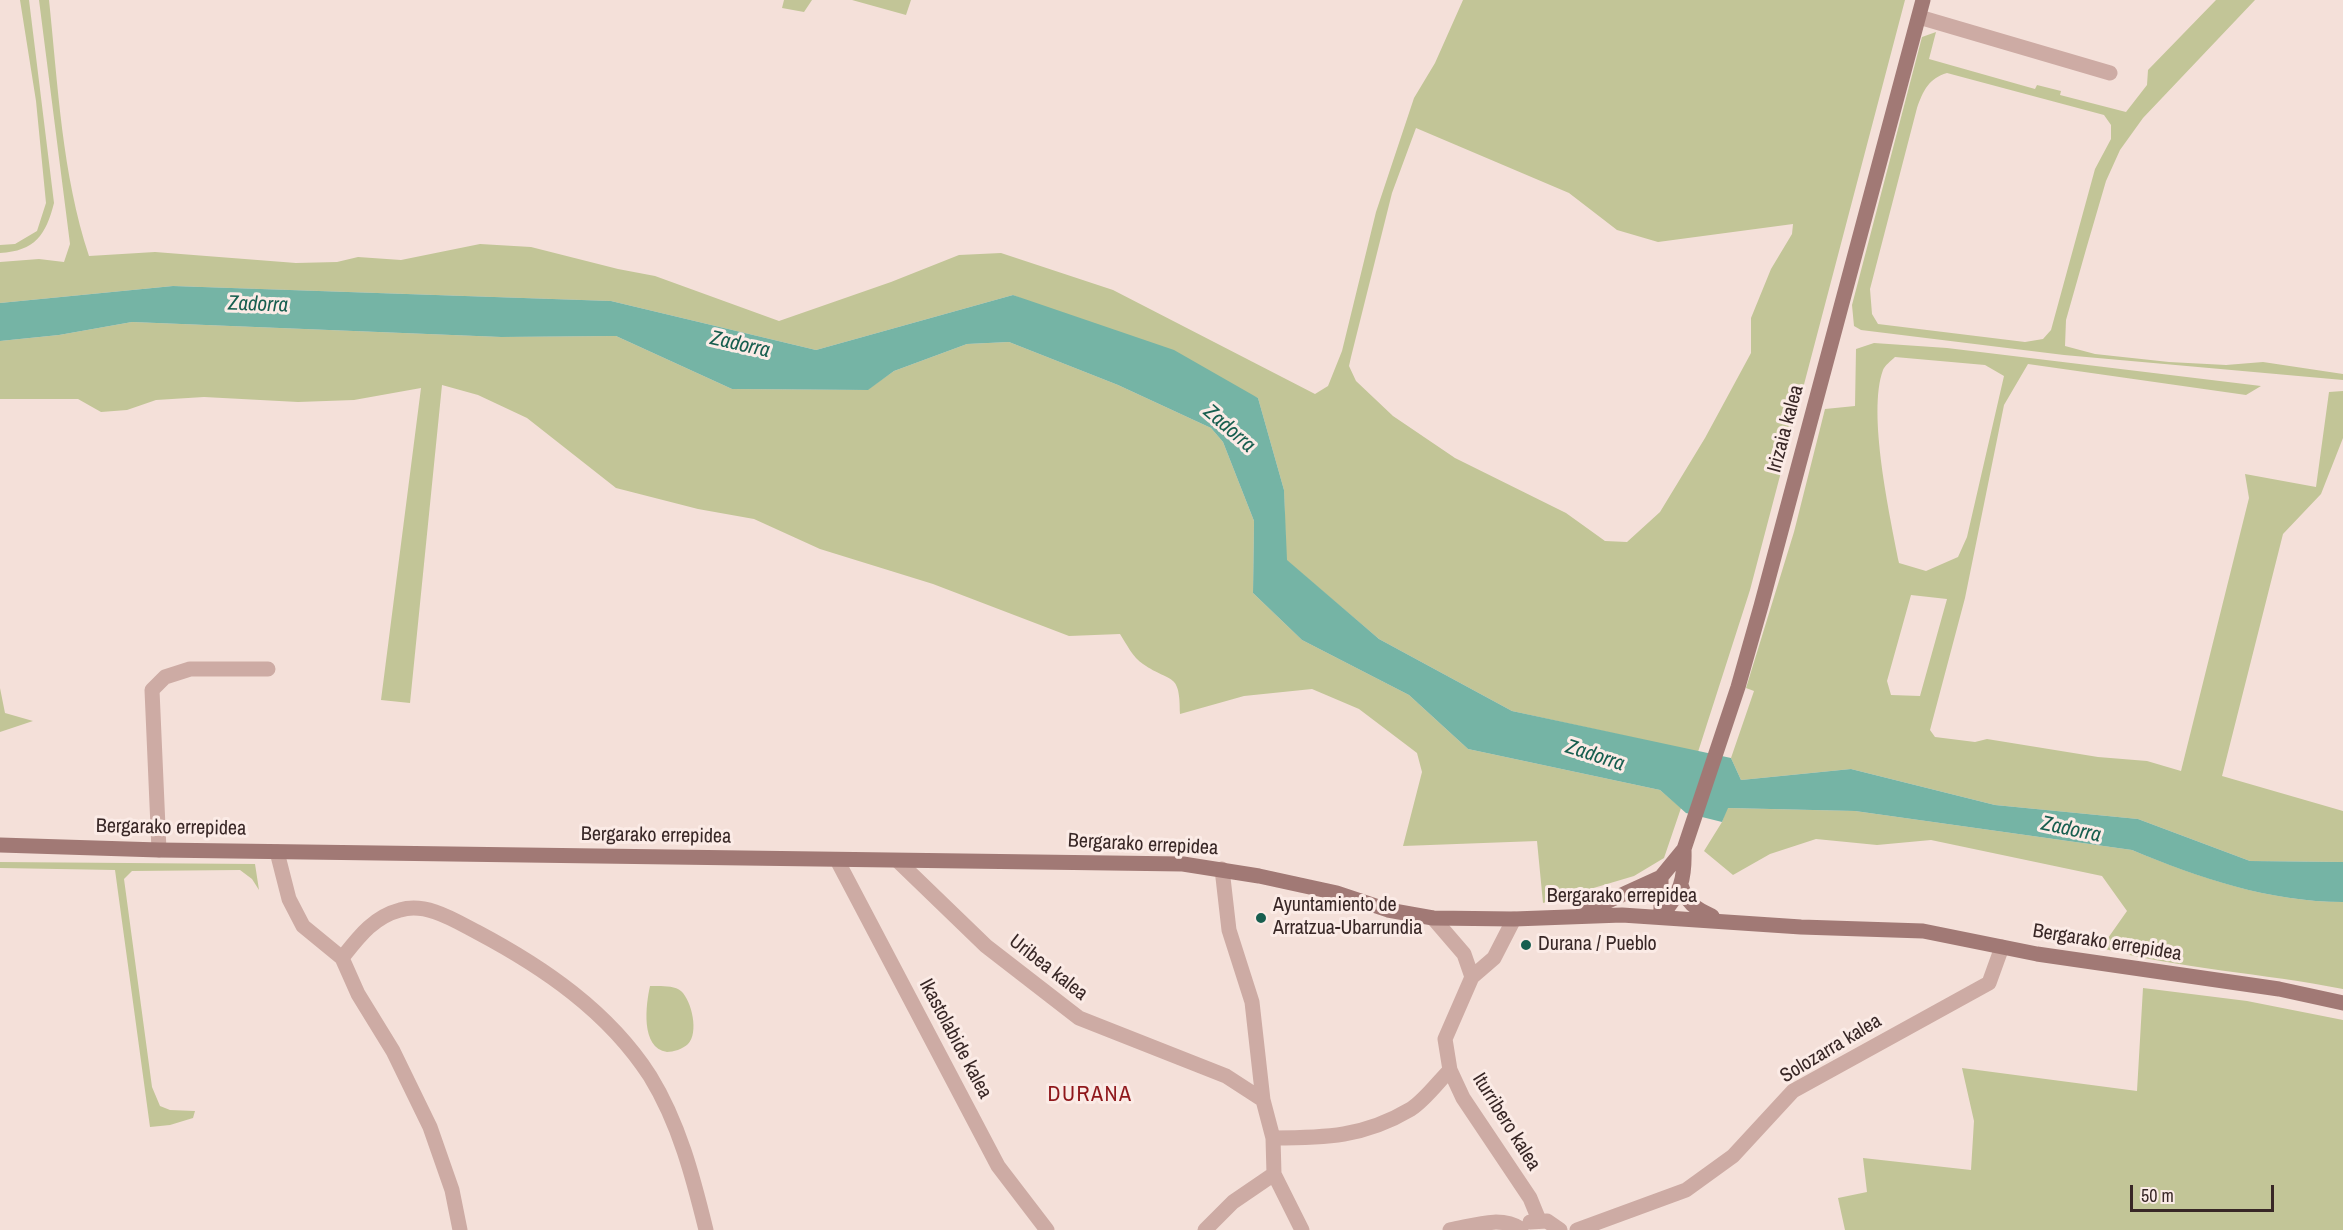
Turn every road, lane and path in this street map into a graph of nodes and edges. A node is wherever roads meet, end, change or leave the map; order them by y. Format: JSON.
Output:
{"nodes":[{"id":1,"x":1923,"y":0,"type":"edge"},
{"id":2,"x":1919,"y":17,"type":"junction"},
{"id":3,"x":2110,"y":74,"type":"dead end"},
{"id":4,"x":268,"y":669,"type":"dead end"},
{"id":5,"x":0,"y":845,"type":"edge"},
{"id":6,"x":1684,"y":849,"type":"junction"},
{"id":7,"x":159,"y":850,"type":"junction"},
{"id":8,"x":277,"y":852,"type":"junction"},
{"id":9,"x":837,"y":860,"type":"junction"},
{"id":10,"x":898,"y":861,"type":"junction"},
{"id":11,"x":1222,"y":869,"type":"junction"},
{"id":12,"x":1661,"y":877,"type":"junction"},
{"id":13,"x":1681,"y":885,"type":"junction"},
{"id":14,"x":1576,"y":915,"type":"junction"},
{"id":15,"x":1661,"y":916,"type":"junction"},
{"id":16,"x":1434,"y":918,"type":"junction"},
{"id":17,"x":1514,"y":919,"type":"junction"},
{"id":18,"x":1720,"y":919,"type":"junction"},
{"id":19,"x":2002,"y":947,"type":"junction"},
{"id":20,"x":342,"y":958,"type":"junction"},
{"id":21,"x":1472,"y":977,"type":"junction"},
{"id":22,"x":2343,"y":1003,"type":"edge"},
{"id":23,"x":1450,"y":1070,"type":"junction"},
{"id":24,"x":1263,"y":1100,"type":"junction"},
{"id":25,"x":1273,"y":1138,"type":"junction"},
{"id":26,"x":1274,"y":1174,"type":"junction"},
{"id":27,"x":1539,"y":1220,"type":"junction"},
{"id":28,"x":1521,"y":1229,"type":"edge"},
{"id":29,"x":460,"y":1230,"type":"edge"},
{"id":30,"x":706,"y":1230,"type":"edge"},
{"id":31,"x":1047,"y":1230,"type":"edge"},
{"id":32,"x":1204,"y":1230,"type":"edge"},
{"id":33,"x":1302,"y":1230,"type":"edge"},
{"id":34,"x":1450,"y":1230,"type":"edge"},
{"id":35,"x":1560,"y":1230,"type":"edge"},
{"id":36,"x":1577,"y":1230,"type":"edge"}],
"edges":[{"from":1,"to":2,"type":"street","name":"Irizaia kalea"},
{"from":2,"to":3,"type":"street"},
{"from":2,"to":6,"type":"street","name":"Irizaia kalea"},
{"from":4,"to":7,"type":"street"},
{"from":5,"to":7,"type":"street","name":"Bergarako errepidea"},
{"from":6,"to":12,"type":"street","name":"Irizaia kalea"},
{"from":6,"to":13,"type":"street","name":"Irizaia kalea"},
{"from":7,"to":8,"type":"street","name":"Bergarako errepidea"},
{"from":8,"to":9,"type":"street","name":"Bergarako errepidea"},
{"from":8,"to":20,"type":"street"},
{"from":9,"to":10,"type":"street","name":"Bergarako errepidea"},
{"from":9,"to":31,"type":"street","name":"Ikastolabide kalea"},
{"from":10,"to":11,"type":"street","name":"Bergarako errepidea"},
{"from":10,"to":24,"type":"street","name":"Uribea kalea"},
{"from":11,"to":16,"type":"street","name":"Bergarako errepidea"},
{"from":11,"to":24,"type":"street"},
{"from":12,"to":14,"type":"street","name":"Irizaia kalea"},
{"from":12,"to":15,"type":"street"},
{"from":13,"to":15,"type":"street","name":"Irizaia kalea"},
{"from":13,"to":18,"type":"street"},
{"from":14,"to":15,"type":"street","name":"Bergarako errepidea"},
{"from":14,"to":17,"type":"street","name":"Bergarako errepidea"},
{"from":15,"to":18,"type":"street","name":"Bergarako errepidea"},
{"from":16,"to":17,"type":"street","name":"Bergarako errepidea"},
{"from":16,"to":21,"type":"street"},
{"from":17,"to":21,"type":"street","name":"Iturribero kalea"},
{"from":18,"to":19,"type":"street","name":"Bergarako errepidea"},
{"from":19,"to":22,"type":"street","name":"Bergarako errepidea"},
{"from":19,"to":36,"type":"street","name":"Solozarra kalea"},
{"from":20,"to":29,"type":"street"},
{"from":20,"to":30,"type":"street"},
{"from":21,"to":23,"type":"street","name":"Iturribero kalea"},
{"from":23,"to":25,"type":"street"},
{"from":23,"to":27,"type":"street","name":"Iturribero kalea"},
{"from":24,"to":25,"type":"street"},
{"from":25,"to":26,"type":"street"},
{"from":26,"to":32,"type":"street"},
{"from":26,"to":33,"type":"street"},
{"from":27,"to":28,"type":"street"},
{"from":27,"to":35,"type":"street"},
{"from":28,"to":34,"type":"street"}]}
